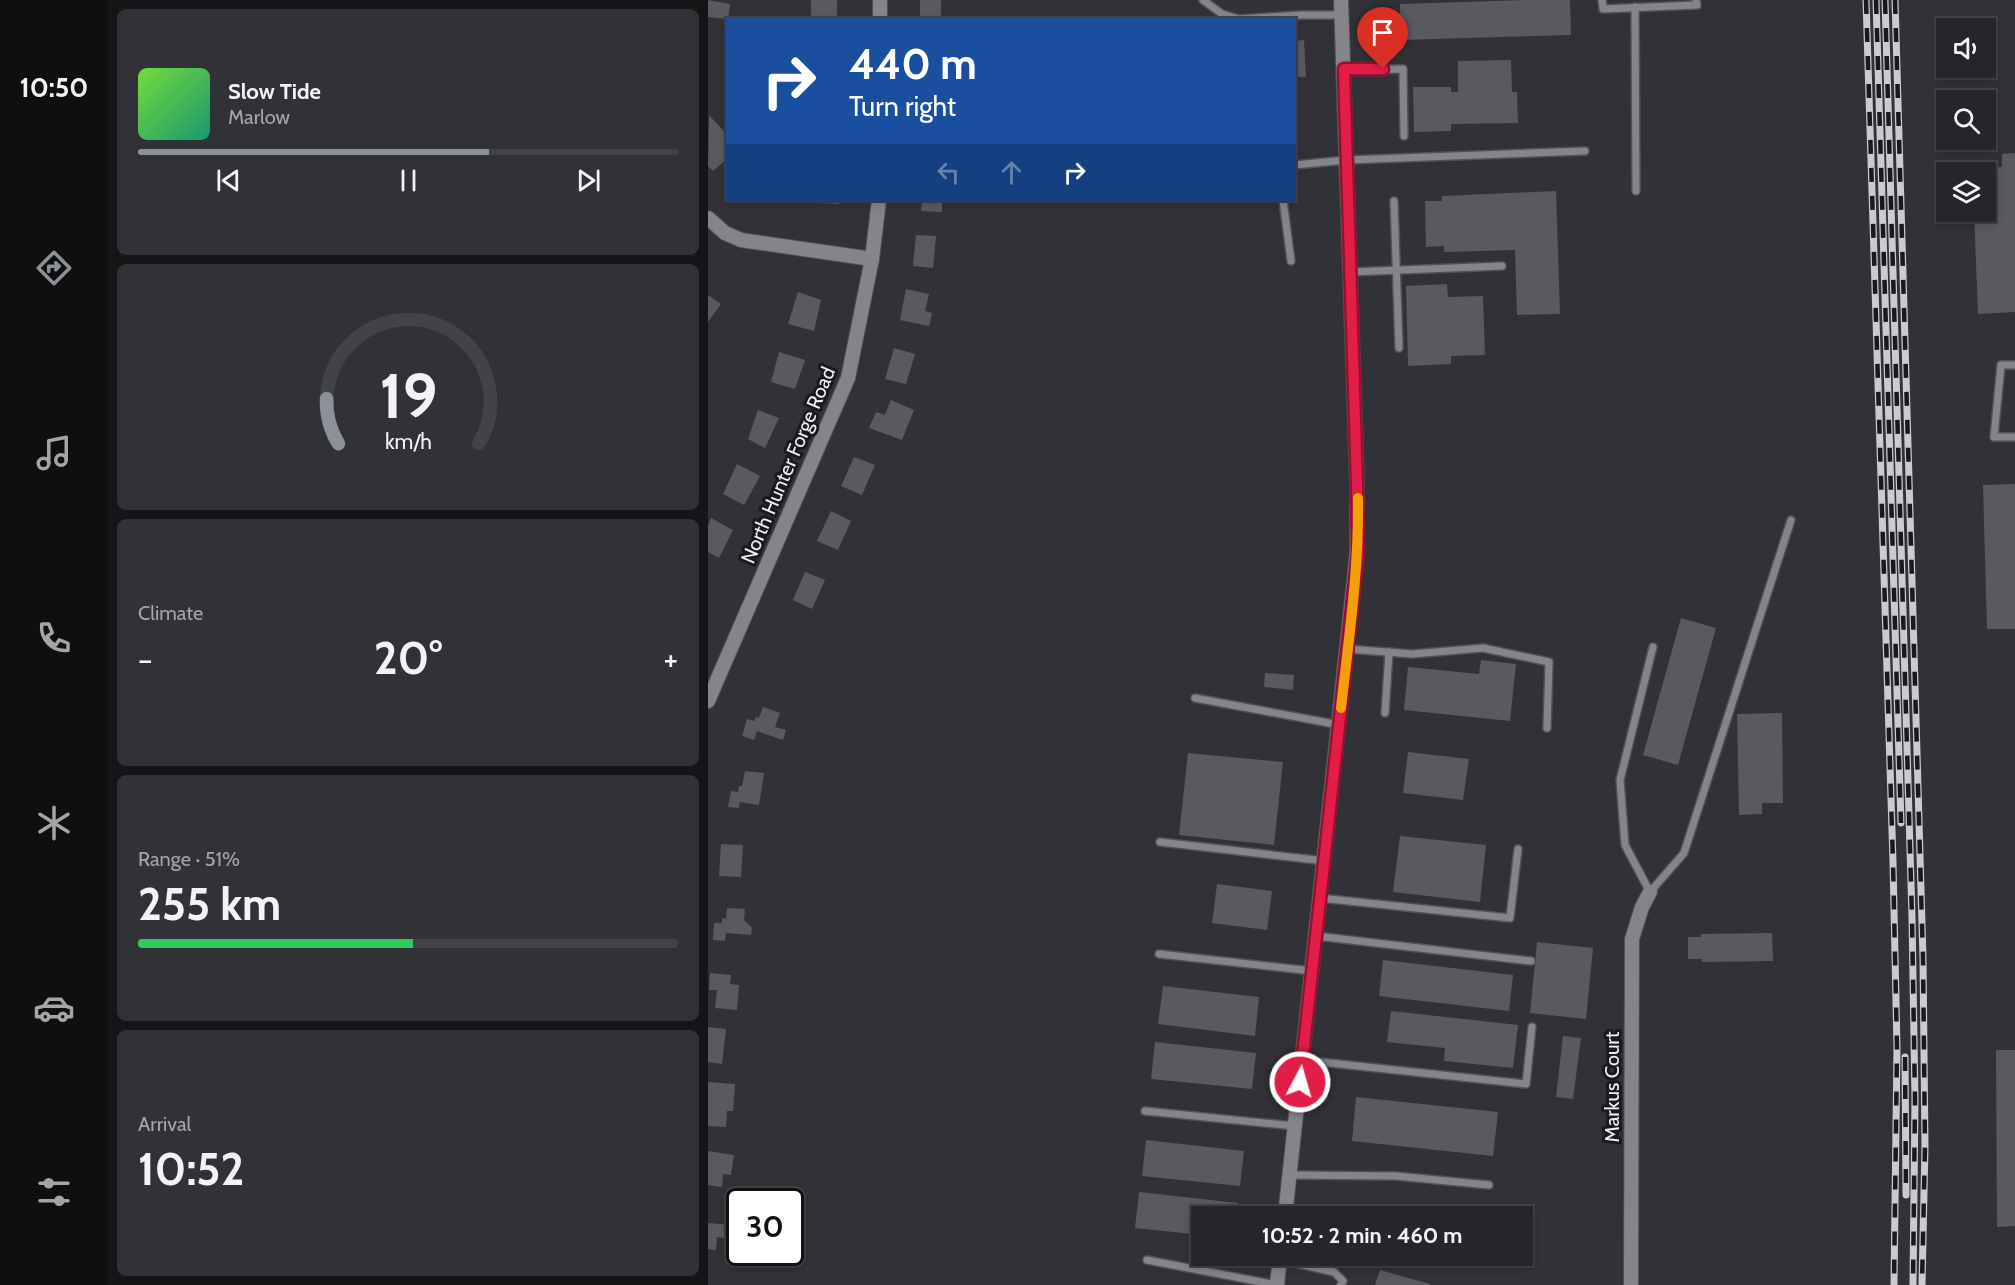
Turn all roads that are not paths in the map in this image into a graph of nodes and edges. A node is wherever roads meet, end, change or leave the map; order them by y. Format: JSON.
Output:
{"nodes":[{"id":1,"x":880,"y":0,"type":"edge"},
{"id":2,"x":1203,"y":0,"type":"edge"},
{"id":3,"x":1341,"y":0,"type":"edge"},
{"id":4,"x":1602,"y":0,"type":"edge"},
{"id":5,"x":1696,"y":0,"type":"edge"},
{"id":6,"x":1635,"y":7,"type":"junction"},
{"id":7,"x":1342,"y":15,"type":"junction"},
{"id":8,"x":880,"y":18,"type":"edge"},
{"id":9,"x":1236,"y":18,"type":"edge"},
{"id":10,"x":1254,"y":18,"type":"edge"},
{"id":11,"x":1344,"y":69,"type":"junction"},
{"id":12,"x":1404,"y":136,"type":"dead end"},
{"id":13,"x":1585,"y":151,"type":"dead end"},
{"id":14,"x":1347,"y":160,"type":"junction"},
{"id":15,"x":1296,"y":165,"type":"edge"},
{"id":16,"x":1636,"y":191,"type":"dead end"},
{"id":17,"x":879,"y":201,"type":"edge"},
{"id":18,"x":1282,"y":201,"type":"edge"},
{"id":19,"x":1394,"y":201,"type":"dead end"},
{"id":20,"x":708,"y":218,"type":"edge"},
{"id":21,"x":872,"y":259,"type":"junction"},
{"id":22,"x":1291,"y":261,"type":"dead end"},
{"id":23,"x":1502,"y":266,"type":"dead end"},
{"id":24,"x":1396,"y":270,"type":"junction"},
{"id":25,"x":1350,"y":272,"type":"junction"},
{"id":26,"x":1399,"y":348,"type":"dead end"},
{"id":27,"x":2015,"y":365,"type":"edge"},
{"id":28,"x":2015,"y":437,"type":"edge"},
{"id":29,"x":1791,"y":520,"type":"dead end"},
{"id":30,"x":1653,"y":647,"type":"dead end"},
{"id":31,"x":1348,"y":649,"type":"junction"},
{"id":32,"x":1389,"y":652,"type":"junction"},
{"id":33,"x":1195,"y":698,"type":"dead end"},
{"id":34,"x":708,"y":701,"type":"edge"},
{"id":35,"x":1385,"y":712,"type":"dead end"},
{"id":36,"x":1340,"y":724,"type":"junction"},
{"id":37,"x":1547,"y":728,"type":"dead end"},
{"id":38,"x":1160,"y":842,"type":"dead end"},
{"id":39,"x":1518,"y":849,"type":"dead end"},
{"id":40,"x":1324,"y":861,"type":"junction"},
{"id":41,"x":1650,"y":892,"type":"junction"},
{"id":42,"x":1320,"y":898,"type":"junction"},
{"id":43,"x":1316,"y":936,"type":"junction"},
{"id":44,"x":1159,"y":954,"type":"dead end"},
{"id":45,"x":1531,"y":961,"type":"dead end"},
{"id":46,"x":1312,"y":971,"type":"junction"},
{"id":47,"x":1532,"y":1028,"type":"dead end"},
{"id":48,"x":1302,"y":1060,"type":"junction"},
{"id":49,"x":1145,"y":1110,"type":"dead end"},
{"id":50,"x":1295,"y":1126,"type":"junction"},
{"id":51,"x":1290,"y":1175,"type":"junction"},
{"id":52,"x":1489,"y":1185,"type":"dead end"},
{"id":53,"x":1286,"y":1206,"type":"edge"},
{"id":54,"x":1147,"y":1260,"type":"dead end"},
{"id":55,"x":1279,"y":1266,"type":"edge"},
{"id":56,"x":1311,"y":1266,"type":"edge"},
{"id":57,"x":1277,"y":1285,"type":"edge"},
{"id":58,"x":1341,"y":1285,"type":"edge"},
{"id":59,"x":1631,"y":1285,"type":"edge"}],
"edges":[{"from":1,"to":8,"type":"street"},
{"from":2,"to":9,"type":"lane"},
{"from":3,"to":7,"type":"street"},
{"from":4,"to":6,"type":"lane"},
{"from":5,"to":6,"type":"lane"},
{"from":6,"to":16,"type":"lane"},
{"from":7,"to":10,"type":"lane"},
{"from":7,"to":11,"type":"street"},
{"from":11,"to":12,"type":"lane"},
{"from":11,"to":14,"type":"street"},
{"from":13,"to":14,"type":"lane"},
{"from":14,"to":15,"type":"lane"},
{"from":14,"to":25,"type":"street"},
{"from":17,"to":21,"type":"street","name":"North Hunter Forge Road"},
{"from":18,"to":22,"type":"lane"},
{"from":19,"to":24,"type":"lane"},
{"from":20,"to":21,"type":"street"},
{"from":21,"to":34,"type":"street","name":"North Hunter Forge Road"},
{"from":23,"to":24,"type":"lane"},
{"from":24,"to":25,"type":"lane"},
{"from":24,"to":26,"type":"lane"},
{"from":25,"to":31,"type":"street"},
{"from":27,"to":28,"type":"lane"},
{"from":29,"to":41,"type":"lane"},
{"from":30,"to":41,"type":"lane"},
{"from":31,"to":32,"type":"lane"},
{"from":31,"to":36,"type":"street"},
{"from":32,"to":35,"type":"lane"},
{"from":32,"to":37,"type":"lane"},
{"from":33,"to":36,"type":"lane"},
{"from":36,"to":40,"type":"street"},
{"from":38,"to":40,"type":"lane"},
{"from":39,"to":42,"type":"lane"},
{"from":40,"to":42,"type":"street"},
{"from":41,"to":59,"type":"street","name":"Markus Court"},
{"from":42,"to":43,"type":"street"},
{"from":43,"to":45,"type":"lane"},
{"from":43,"to":46,"type":"street"},
{"from":44,"to":46,"type":"lane"},
{"from":46,"to":48,"type":"street"},
{"from":47,"to":48,"type":"lane"},
{"from":48,"to":50,"type":"street"},
{"from":49,"to":50,"type":"lane"},
{"from":50,"to":51,"type":"street"},
{"from":51,"to":52,"type":"lane"},
{"from":51,"to":53,"type":"street"},
{"from":54,"to":57,"type":"lane"},
{"from":55,"to":57,"type":"street"},
{"from":56,"to":58,"type":"lane"}]}
